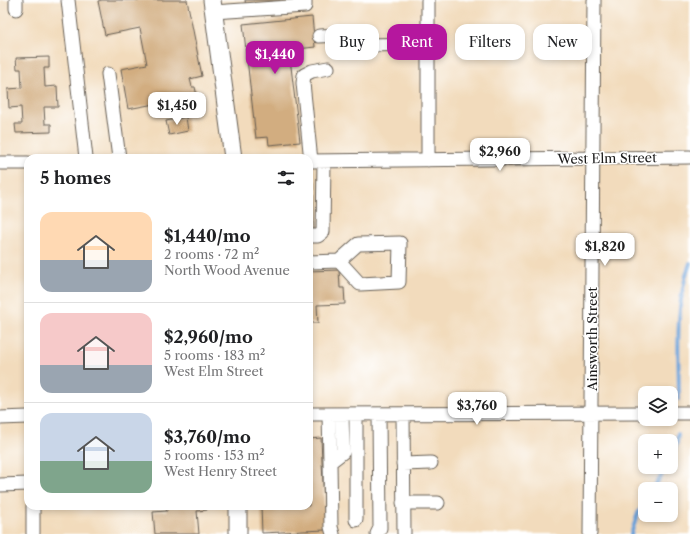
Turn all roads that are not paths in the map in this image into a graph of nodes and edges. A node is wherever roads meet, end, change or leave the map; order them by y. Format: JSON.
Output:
{"nodes":[{"id":1,"x":68,"y":0,"type":"edge"},
{"id":2,"x":306,"y":0,"type":"edge"},
{"id":3,"x":428,"y":0,"type":"edge"},
{"id":4,"x":594,"y":0,"type":"edge"},
{"id":5,"x":213,"y":6,"type":"edge"},
{"id":6,"x":428,"y":24,"type":"edge"},
{"id":7,"x":319,"y":36,"type":"dead end"},
{"id":8,"x":387,"y":45,"type":"edge"},
{"id":9,"x":428,"y":60,"type":"edge"},
{"id":10,"x":328,"y":68,"type":"dead end"},
{"id":11,"x":108,"y":74,"type":"dead end"},
{"id":12,"x":86,"y":154,"type":"edge"},
{"id":13,"x":118,"y":154,"type":"edge"},
{"id":14,"x":232,"y":154,"type":"edge"},
{"id":15,"x":690,"y":157,"type":"edge"},
{"id":16,"x":593,"y":158,"type":"junction"},
{"id":17,"x":428,"y":160,"type":"junction"},
{"id":18,"x":315,"y":161,"type":"edge"},
{"id":19,"x":0,"y":163,"type":"edge"},
{"id":20,"x":24,"y":163,"type":"edge"},
{"id":21,"x":313,"y":236,"type":"edge"},
{"id":22,"x":339,"y":261,"type":"junction"},
{"id":23,"x":313,"y":262,"type":"edge"},
{"id":24,"x":690,"y":412,"type":"edge"},
{"id":25,"x":591,"y":413,"type":"junction"},
{"id":26,"x":638,"y":413,"type":"edge"},
{"id":27,"x":678,"y":413,"type":"edge"},
{"id":28,"x":313,"y":414,"type":"edge"},
{"id":29,"x":342,"y":414,"type":"junction"},
{"id":30,"x":379,"y":414,"type":"junction"},
{"id":31,"x":403,"y":414,"type":"junction"},
{"id":32,"x":24,"y":417,"type":"edge"},
{"id":33,"x":0,"y":418,"type":"edge"},
{"id":34,"x":431,"y":463,"type":"dead end"},
{"id":35,"x":403,"y":464,"type":"junction"},
{"id":36,"x":24,"y":484,"type":"edge"},
{"id":37,"x":0,"y":485,"type":"edge"},
{"id":38,"x":403,"y":503,"type":"junction"},
{"id":39,"x":438,"y":503,"type":"dead end"},
{"id":40,"x":34,"y":510,"type":"edge"},
{"id":41,"x":238,"y":510,"type":"edge"},
{"id":42,"x":356,"y":520,"type":"dead end"},
{"id":43,"x":33,"y":534,"type":"edge"},
{"id":44,"x":238,"y":534,"type":"edge"},
{"id":45,"x":333,"y":534,"type":"edge"},
{"id":46,"x":377,"y":534,"type":"edge"},
{"id":47,"x":404,"y":534,"type":"edge"},
{"id":48,"x":590,"y":534,"type":"edge"}],
"edges":[{"from":1,"to":12,"type":"street"},
{"from":2,"to":5,"type":"street"},
{"from":3,"to":6,"type":"street"},
{"from":4,"to":16,"type":"street","name":"Ainsworth Street"},
{"from":5,"to":14,"type":"main road"},
{"from":7,"to":8,"type":"street"},
{"from":9,"to":17,"type":"street"},
{"from":10,"to":18,"type":"street"},
{"from":11,"to":13,"type":"street"},
{"from":15,"to":16,"type":"street","name":"West Elm Street"},
{"from":16,"to":17,"type":"street","name":"West Elm Street"},
{"from":16,"to":25,"type":"street","name":"Ainsworth Street"},
{"from":17,"to":18,"type":"street","name":"West Elm Street"},
{"from":18,"to":21,"type":"street"},
{"from":19,"to":20,"type":"street"},
{"from":22,"to":22,"type":"street"},
{"from":22,"to":23,"type":"street"},
{"from":24,"to":27,"type":"street"},
{"from":25,"to":26,"type":"street"},
{"from":25,"to":31,"type":"street"},
{"from":25,"to":48,"type":"street","name":"Ainsworth Street"},
{"from":28,"to":29,"type":"street"},
{"from":29,"to":30,"type":"street"},
{"from":29,"to":42,"type":"street"},
{"from":29,"to":45,"type":"street"},
{"from":30,"to":31,"type":"street"},
{"from":30,"to":46,"type":"street"},
{"from":31,"to":35,"type":"street"},
{"from":32,"to":33,"type":"street"},
{"from":34,"to":35,"type":"street"},
{"from":35,"to":38,"type":"street"},
{"from":36,"to":37,"type":"street"},
{"from":38,"to":39,"type":"street"},
{"from":38,"to":47,"type":"street"},
{"from":40,"to":43,"type":"street"},
{"from":41,"to":44,"type":"main road"}]}
